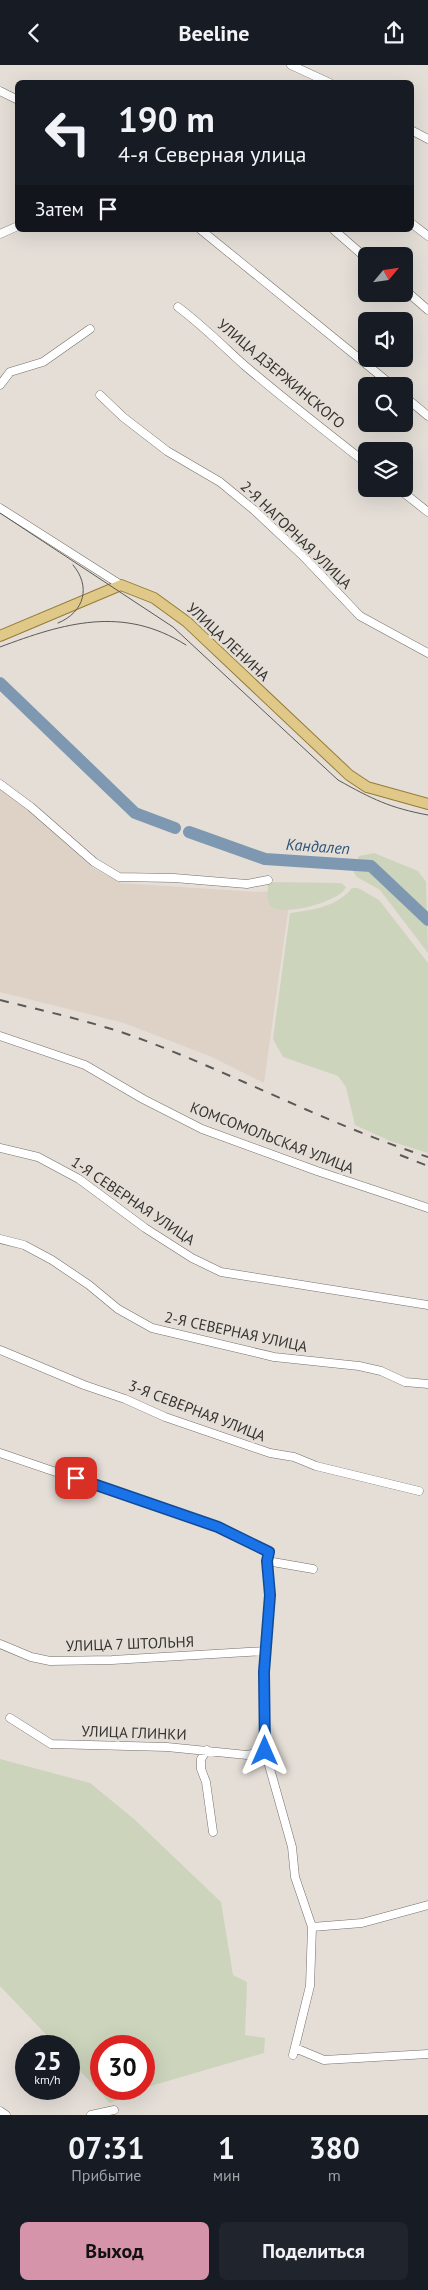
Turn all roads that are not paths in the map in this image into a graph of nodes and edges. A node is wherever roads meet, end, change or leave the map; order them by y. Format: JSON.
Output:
{"nodes":[{"id":1,"x":291,"y":65,"type":"edge"},
{"id":2,"x":324,"y":80,"type":"edge"},
{"id":3,"x":0,"y":91,"type":"edge"},
{"id":4,"x":15,"y":98,"type":"edge"},
{"id":5,"x":414,"y":132,"type":"edge"},
{"id":6,"x":428,"y":139,"type":"edge"},
{"id":7,"x":414,"y":225,"type":"edge"},
{"id":8,"x":15,"y":227,"type":"edge"},
{"id":9,"x":203,"y":232,"type":"edge"},
{"id":10,"x":336,"y":232,"type":"edge"},
{"id":11,"x":0,"y":234,"type":"edge"},
{"id":12,"x":428,"y":236,"type":"edge"},
{"id":13,"x":358,"y":251,"type":"edge"},
{"id":14,"x":413,"y":297,"type":"edge"},
{"id":15,"x":178,"y":307,"type":"dead end"},
{"id":16,"x":428,"y":310,"type":"edge"},
{"id":17,"x":90,"y":329,"type":"dead end"},
{"id":18,"x":382,"y":377,"type":"edge"},
{"id":19,"x":0,"y":385,"type":"edge"},
{"id":20,"x":100,"y":395,"type":"dead end"},
{"id":21,"x":413,"y":404,"type":"edge"},
{"id":22,"x":428,"y":416,"type":"edge"},
{"id":23,"x":358,"y":457,"type":"edge"},
{"id":24,"x":409,"y":497,"type":"edge"},
{"id":25,"x":0,"y":508,"type":"edge"},
{"id":26,"x":428,"y":512,"type":"edge"},
{"id":27,"x":121,"y":585,"type":"junction"},
{"id":28,"x":0,"y":636,"type":"edge"},
{"id":29,"x":428,"y":653,"type":"edge"},
{"id":30,"x":0,"y":784,"type":"edge"},
{"id":31,"x":428,"y":804,"type":"edge"},
{"id":32,"x":268,"y":880,"type":"dead end"},
{"id":33,"x":0,"y":1036,"type":"edge"},
{"id":34,"x":0,"y":1148,"type":"edge"},
{"id":35,"x":428,"y":1208,"type":"edge"},
{"id":36,"x":0,"y":1239,"type":"edge"},
{"id":37,"x":428,"y":1305,"type":"edge"},
{"id":38,"x":0,"y":1350,"type":"edge"},
{"id":39,"x":428,"y":1383,"type":"edge"},
{"id":40,"x":0,"y":1453,"type":"edge"},
{"id":41,"x":419,"y":1491,"type":"dead end"},
{"id":42,"x":267,"y":1561,"type":"junction"},
{"id":43,"x":313,"y":1569,"type":"dead end"},
{"id":44,"x":0,"y":1644,"type":"edge"},
{"id":45,"x":265,"y":1651,"type":"junction"},
{"id":46,"x":10,"y":1718,"type":"dead end"},
{"id":47,"x":208,"y":1750,"type":"junction"},
{"id":48,"x":265,"y":1751,"type":"junction"},
{"id":49,"x":213,"y":1832,"type":"dead end"},
{"id":50,"x":428,"y":1905,"type":"edge"},
{"id":51,"x":312,"y":1927,"type":"junction"},
{"id":52,"x":428,"y":2054,"type":"edge"},
{"id":53,"x":114,"y":2110,"type":"dead end"},
{"id":54,"x":0,"y":2111,"type":"edge"},
{"id":55,"x":6,"y":2115,"type":"edge"},
{"id":56,"x":91,"y":2115,"type":"edge"}],
"edges":[{"from":1,"to":2,"type":"street"},
{"from":3,"to":4,"type":"street"},
{"from":5,"to":6,"type":"street"},
{"from":7,"to":12,"type":"street"},
{"from":8,"to":11,"type":"street"},
{"from":9,"to":18,"type":"street"},
{"from":10,"to":13,"type":"street"},
{"from":14,"to":16,"type":"street"},
{"from":15,"to":23,"type":"street","name":"УЛИЦА ДЗЕРЖИНСКОГО"},
{"from":17,"to":19,"type":"street"},
{"from":20,"to":29,"type":"street","name":"2-Я НАГОРНАЯ УЛИЦА"},
{"from":21,"to":22,"type":"street"},
{"from":24,"to":26,"type":"street"},
{"from":25,"to":27,"type":"street","name":"УЛИЦА ЛЕНИНА"},
{"from":27,"to":28,"type":"main road"},
{"from":27,"to":31,"type":"main road","name":"УЛИЦА ЛЕНИНА"},
{"from":30,"to":32,"type":"street"},
{"from":33,"to":35,"type":"street","name":"КОМСОМОЛЬСКАЯ УЛИЦА"},
{"from":34,"to":37,"type":"street","name":"1-Я СЕВЕРНАЯ УЛИЦА"},
{"from":36,"to":39,"type":"street","name":"2-Я СЕВЕРНАЯ УЛИЦА"},
{"from":38,"to":41,"type":"street","name":"3-Я СЕВЕРНАЯ УЛИЦА"},
{"from":40,"to":42,"type":"street"},
{"from":42,"to":43,"type":"street"},
{"from":42,"to":45,"type":"street"},
{"from":44,"to":45,"type":"street","name":"УЛИЦА 7 ШТОЛЬНЯ"},
{"from":45,"to":48,"type":"street"},
{"from":46,"to":47,"type":"street","name":"УЛИЦА ГЛИНКИ"},
{"from":47,"to":48,"type":"street","name":"УЛИЦА ГЛИНКИ"},
{"from":47,"to":49,"type":"street"},
{"from":48,"to":51,"type":"street"},
{"from":50,"to":51,"type":"street"},
{"from":51,"to":52,"type":"street"},
{"from":53,"to":56,"type":"street"},
{"from":54,"to":55,"type":"street"}]}
